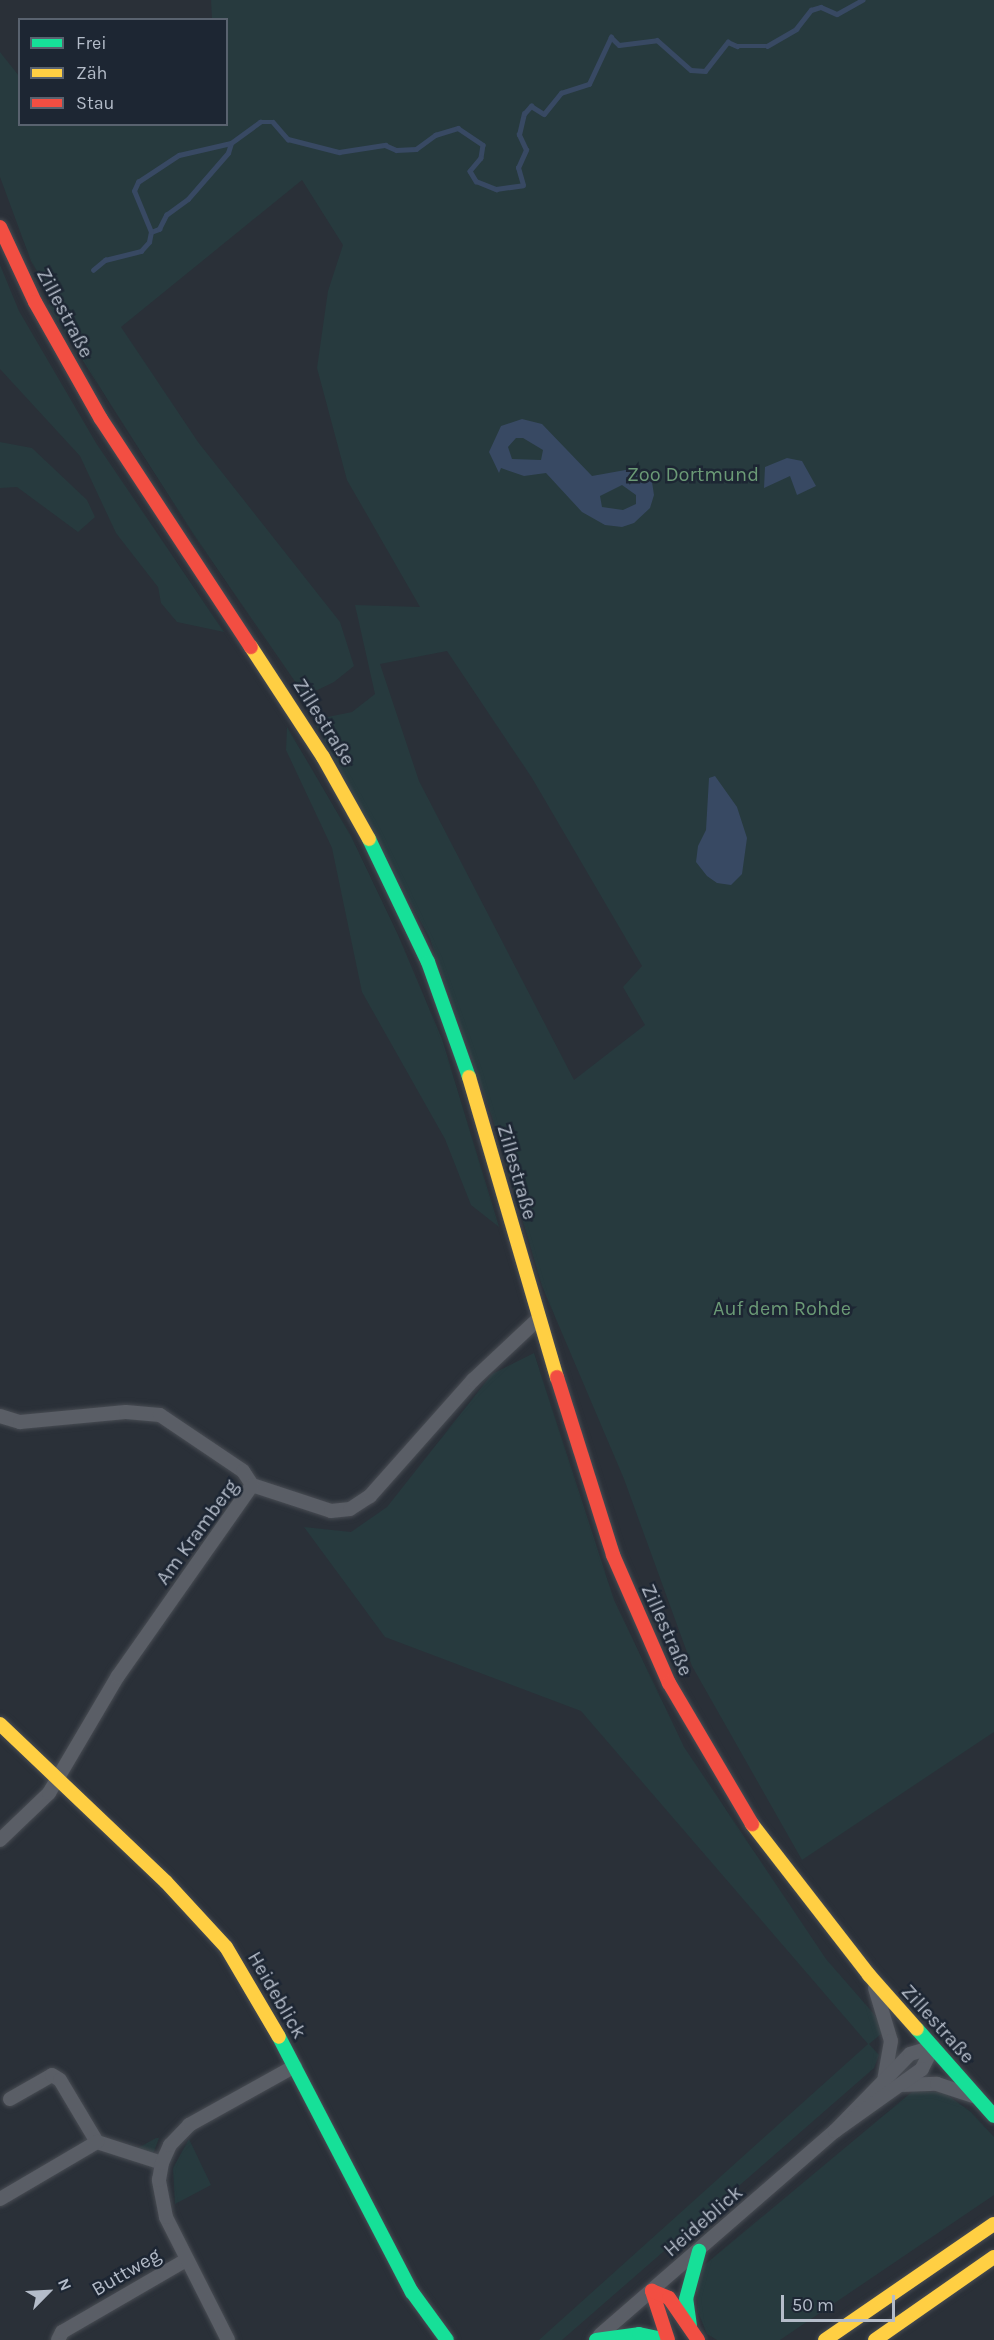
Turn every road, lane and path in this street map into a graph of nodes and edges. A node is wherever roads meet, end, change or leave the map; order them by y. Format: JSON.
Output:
{"nodes":[{"id":1,"x":0,"y":227,"type":"edge"},
{"id":2,"x":538,"y":1319,"type":"junction"},
{"id":3,"x":0,"y":1416,"type":"edge"},
{"id":4,"x":252,"y":1485,"type":"junction"},
{"id":5,"x":0,"y":1724,"type":"edge"},
{"id":6,"x":57,"y":1779,"type":"junction"},
{"id":7,"x":0,"y":1840,"type":"edge"},
{"id":8,"x":869,"y":1975,"type":"junction"},
{"id":9,"x":933,"y":2047,"type":"junction"},
{"id":10,"x":295,"y":2067,"type":"junction"},
{"id":11,"x":884,"y":2080,"type":"junction"},
{"id":12,"x":900,"y":2085,"type":"junction"},
{"id":13,"x":977,"y":2098,"type":"junction"},
{"id":14,"x":10,"y":2099,"type":"dead end"},
{"id":15,"x":994,"y":2116,"type":"edge"},
{"id":16,"x":835,"y":2131,"type":"junction"},
{"id":17,"x":97,"y":2142,"type":"junction"},
{"id":18,"x":162,"y":2163,"type":"junction"},
{"id":19,"x":0,"y":2199,"type":"edge"},
{"id":20,"x":994,"y":2224,"type":"edge"},
{"id":21,"x":699,"y":2252,"type":"junction"},
{"id":22,"x":994,"y":2257,"type":"edge"},
{"id":23,"x":186,"y":2260,"type":"junction"},
{"id":24,"x":652,"y":2291,"type":"junction"},
{"id":25,"x":695,"y":2335,"type":"edge"},
{"id":26,"x":58,"y":2340,"type":"edge"},
{"id":27,"x":228,"y":2340,"type":"edge"},
{"id":28,"x":447,"y":2340,"type":"edge"},
{"id":29,"x":595,"y":2340,"type":"edge"},
{"id":30,"x":668,"y":2340,"type":"edge"},
{"id":31,"x":825,"y":2340,"type":"edge"},
{"id":32,"x":875,"y":2340,"type":"edge"}],
"edges":[{"from":1,"to":2,"type":"main road","name":"Zillestraße"},
{"from":2,"to":4,"type":"street","name":"Am Kramberg"},
{"from":2,"to":8,"type":"main road","name":"Zillestraße"},
{"from":3,"to":4,"type":"street"},
{"from":4,"to":6,"type":"street","name":"Am Kramberg"},
{"from":5,"to":6,"type":"main road","name":"Heideblick"},
{"from":6,"to":7,"type":"street","name":"Am Kramberg"},
{"from":6,"to":10,"type":"main road","name":"Heideblick"},
{"from":8,"to":9,"type":"main road","name":"Zillestraße"},
{"from":8,"to":11,"type":"street"},
{"from":9,"to":11,"type":"street","name":"Heideblick"},
{"from":9,"to":12,"type":"street","name":"Heideblick"},
{"from":9,"to":13,"type":"main road","name":"Zillestraße"},
{"from":10,"to":18,"type":"street"},
{"from":10,"to":28,"type":"main road","name":"Heideblick"},
{"from":11,"to":16,"type":"street","name":"Heideblick"},
{"from":12,"to":13,"type":"street"},
{"from":12,"to":16,"type":"street","name":"Heideblick"},
{"from":13,"to":15,"type":"main road","name":"Zillestraße"},
{"from":14,"to":17,"type":"street"},
{"from":16,"to":21,"type":"street","name":"Heideblick"},
{"from":17,"to":18,"type":"street"},
{"from":17,"to":19,"type":"street"},
{"from":18,"to":23,"type":"street"},
{"from":20,"to":31,"type":"main road"},
{"from":21,"to":24,"type":"street","name":"Heideblick"},
{"from":21,"to":25,"type":"main road"},
{"from":22,"to":32,"type":"main road"},
{"from":23,"to":26,"type":"street","name":"Buttweg"},
{"from":23,"to":27,"type":"street"},
{"from":24,"to":25,"type":"main road"},
{"from":24,"to":29,"type":"street","name":"Heideblick"},
{"from":24,"to":30,"type":"main road"},
{"from":29,"to":30,"type":"main road"}]}
